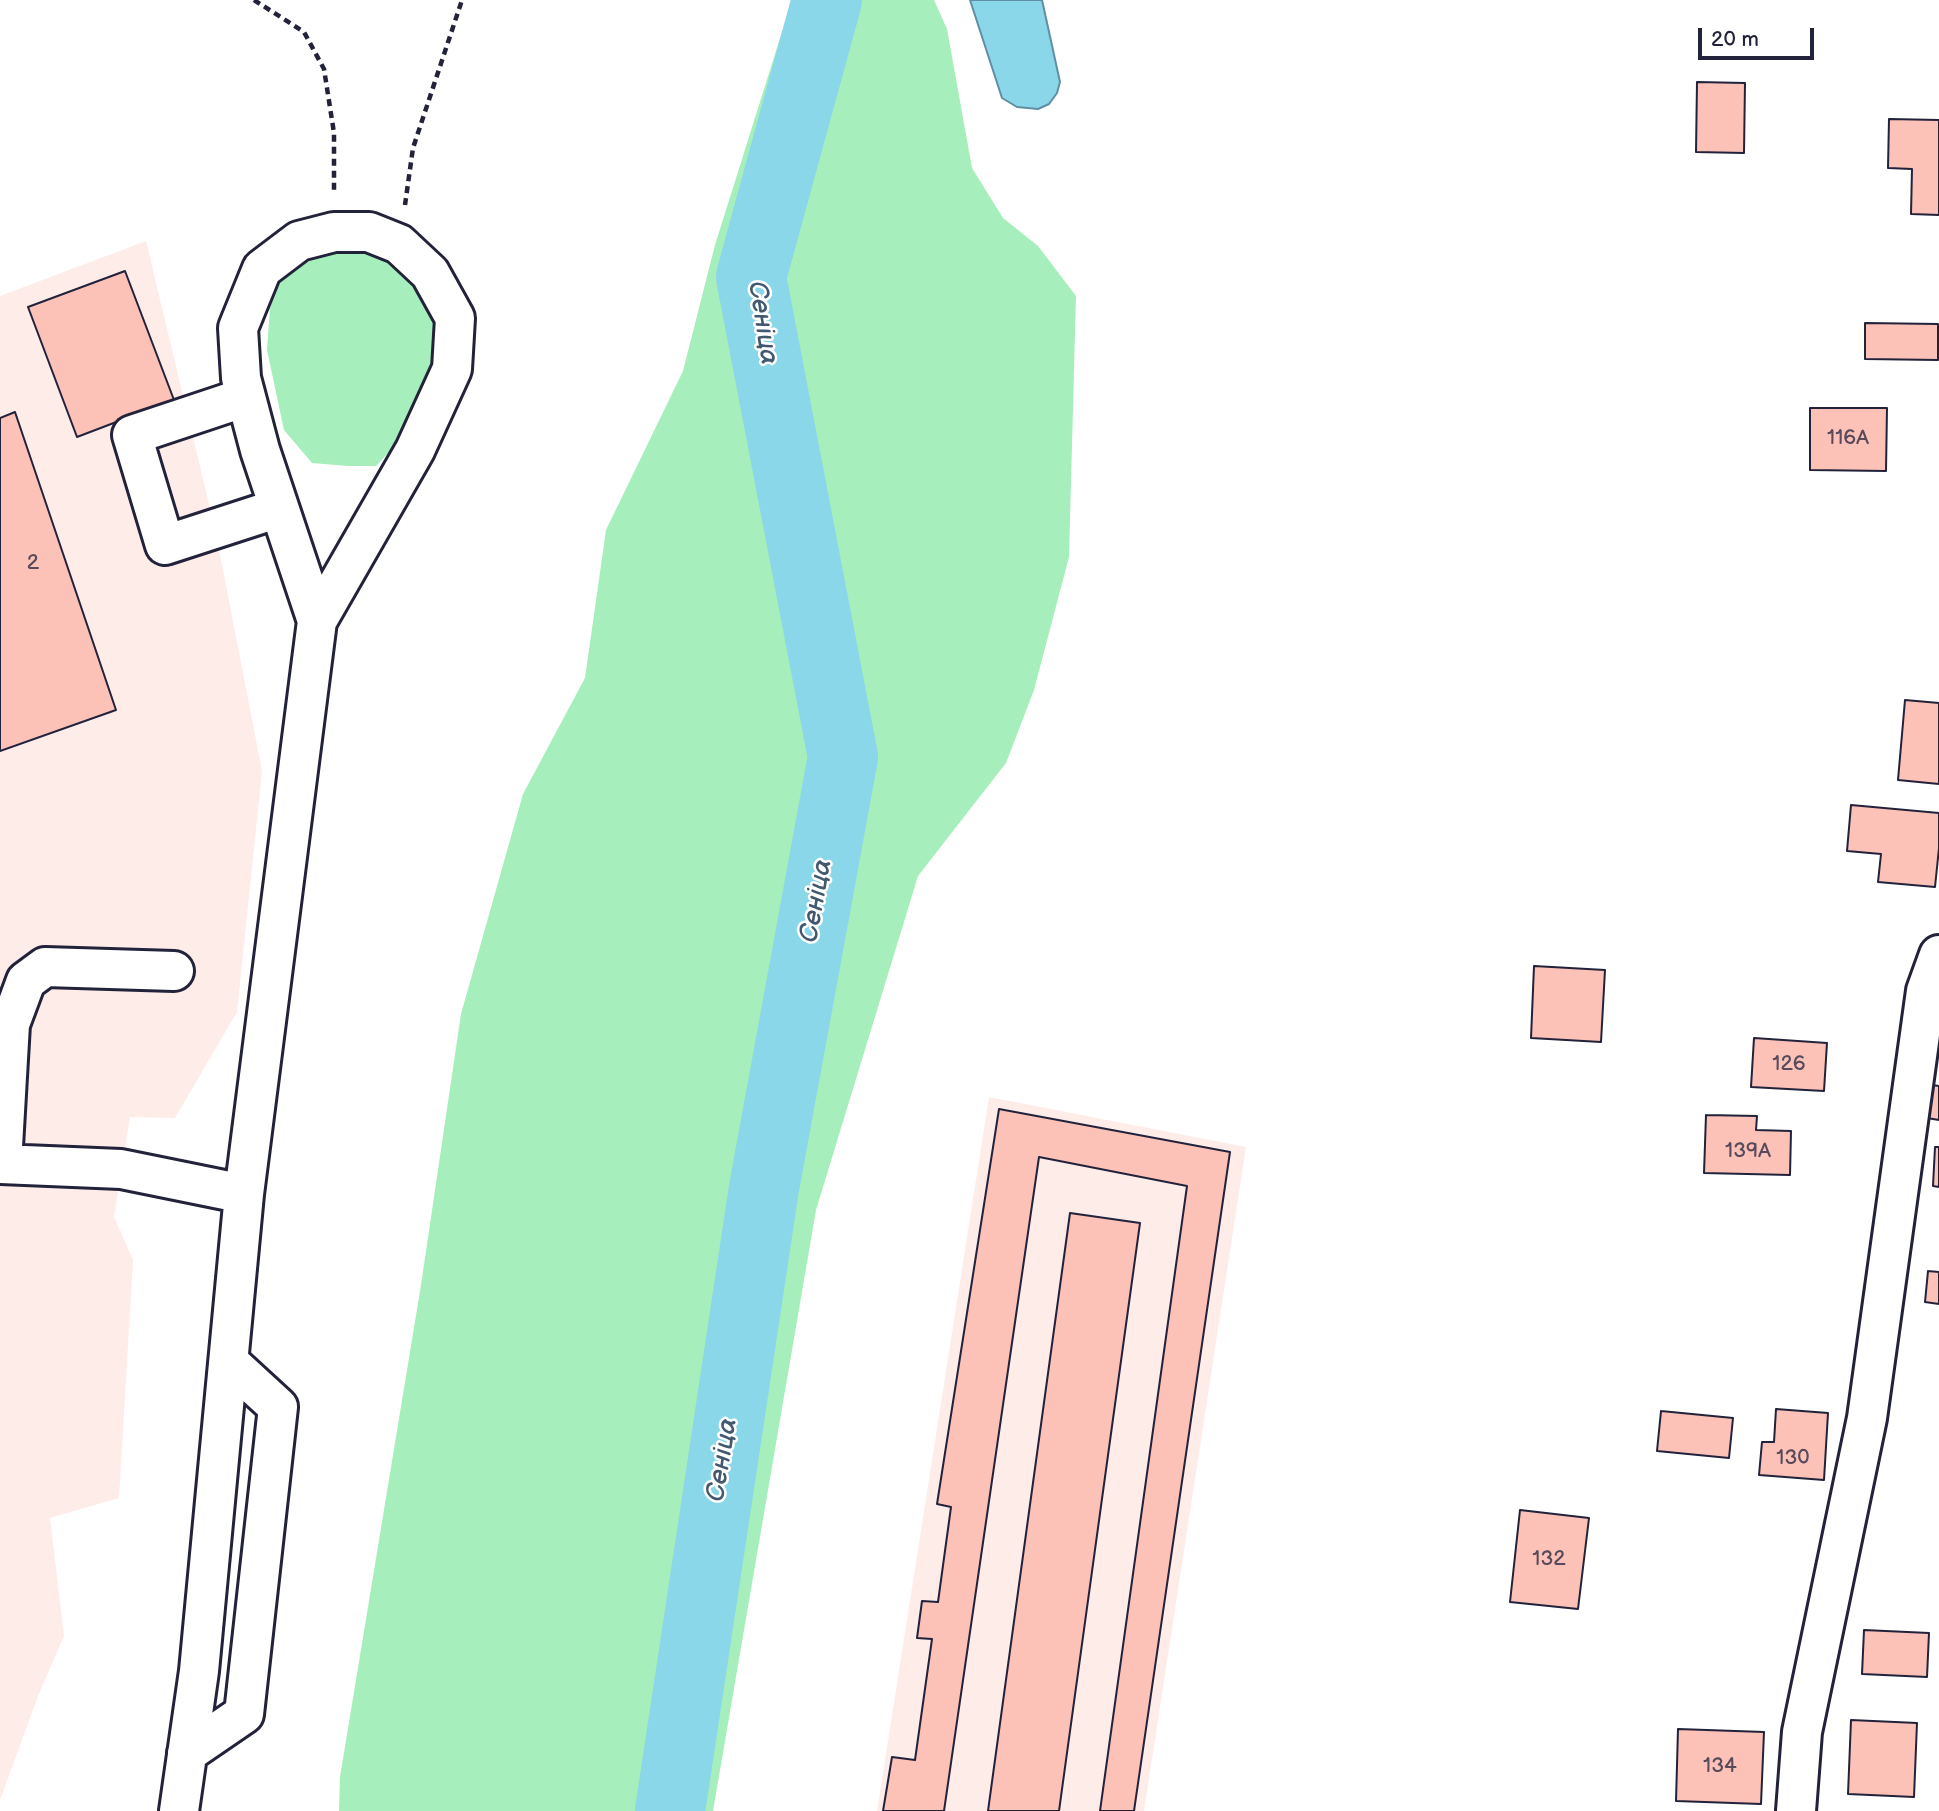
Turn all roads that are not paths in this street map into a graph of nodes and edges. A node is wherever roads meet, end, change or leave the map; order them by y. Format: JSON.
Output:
{"nodes":[{"id":1,"x":246,"y":397,"type":"junction"},
{"id":2,"x":279,"y":508,"type":"junction"},
{"id":3,"x":317,"y":621,"type":"junction"},
{"id":4,"x":1939,"y":955,"type":"edge"},
{"id":5,"x":174,"y":971,"type":"dead end"},
{"id":6,"x":1,"y":1164,"type":"edge"},
{"id":7,"x":244,"y":1194,"type":"junction"},
{"id":8,"x":229,"y":1362,"type":"junction"},
{"id":9,"x":187,"y":1753,"type":"junction"},
{"id":10,"x":178,"y":1811,"type":"edge"},
{"id":11,"x":1796,"y":1811,"type":"edge"}],
"edges":[{"from":1,"to":2,"type":"street"},
{"from":1,"to":2,"type":"street"},
{"from":1,"to":3,"type":"street"},
{"from":2,"to":3,"type":"street"},
{"from":3,"to":7,"type":"street"},
{"from":4,"to":11,"type":"street"},
{"from":5,"to":6,"type":"street"},
{"from":6,"to":7,"type":"street"},
{"from":7,"to":8,"type":"street"},
{"from":8,"to":9,"type":"street"},
{"from":8,"to":9,"type":"street"},
{"from":9,"to":10,"type":"street"}]}
